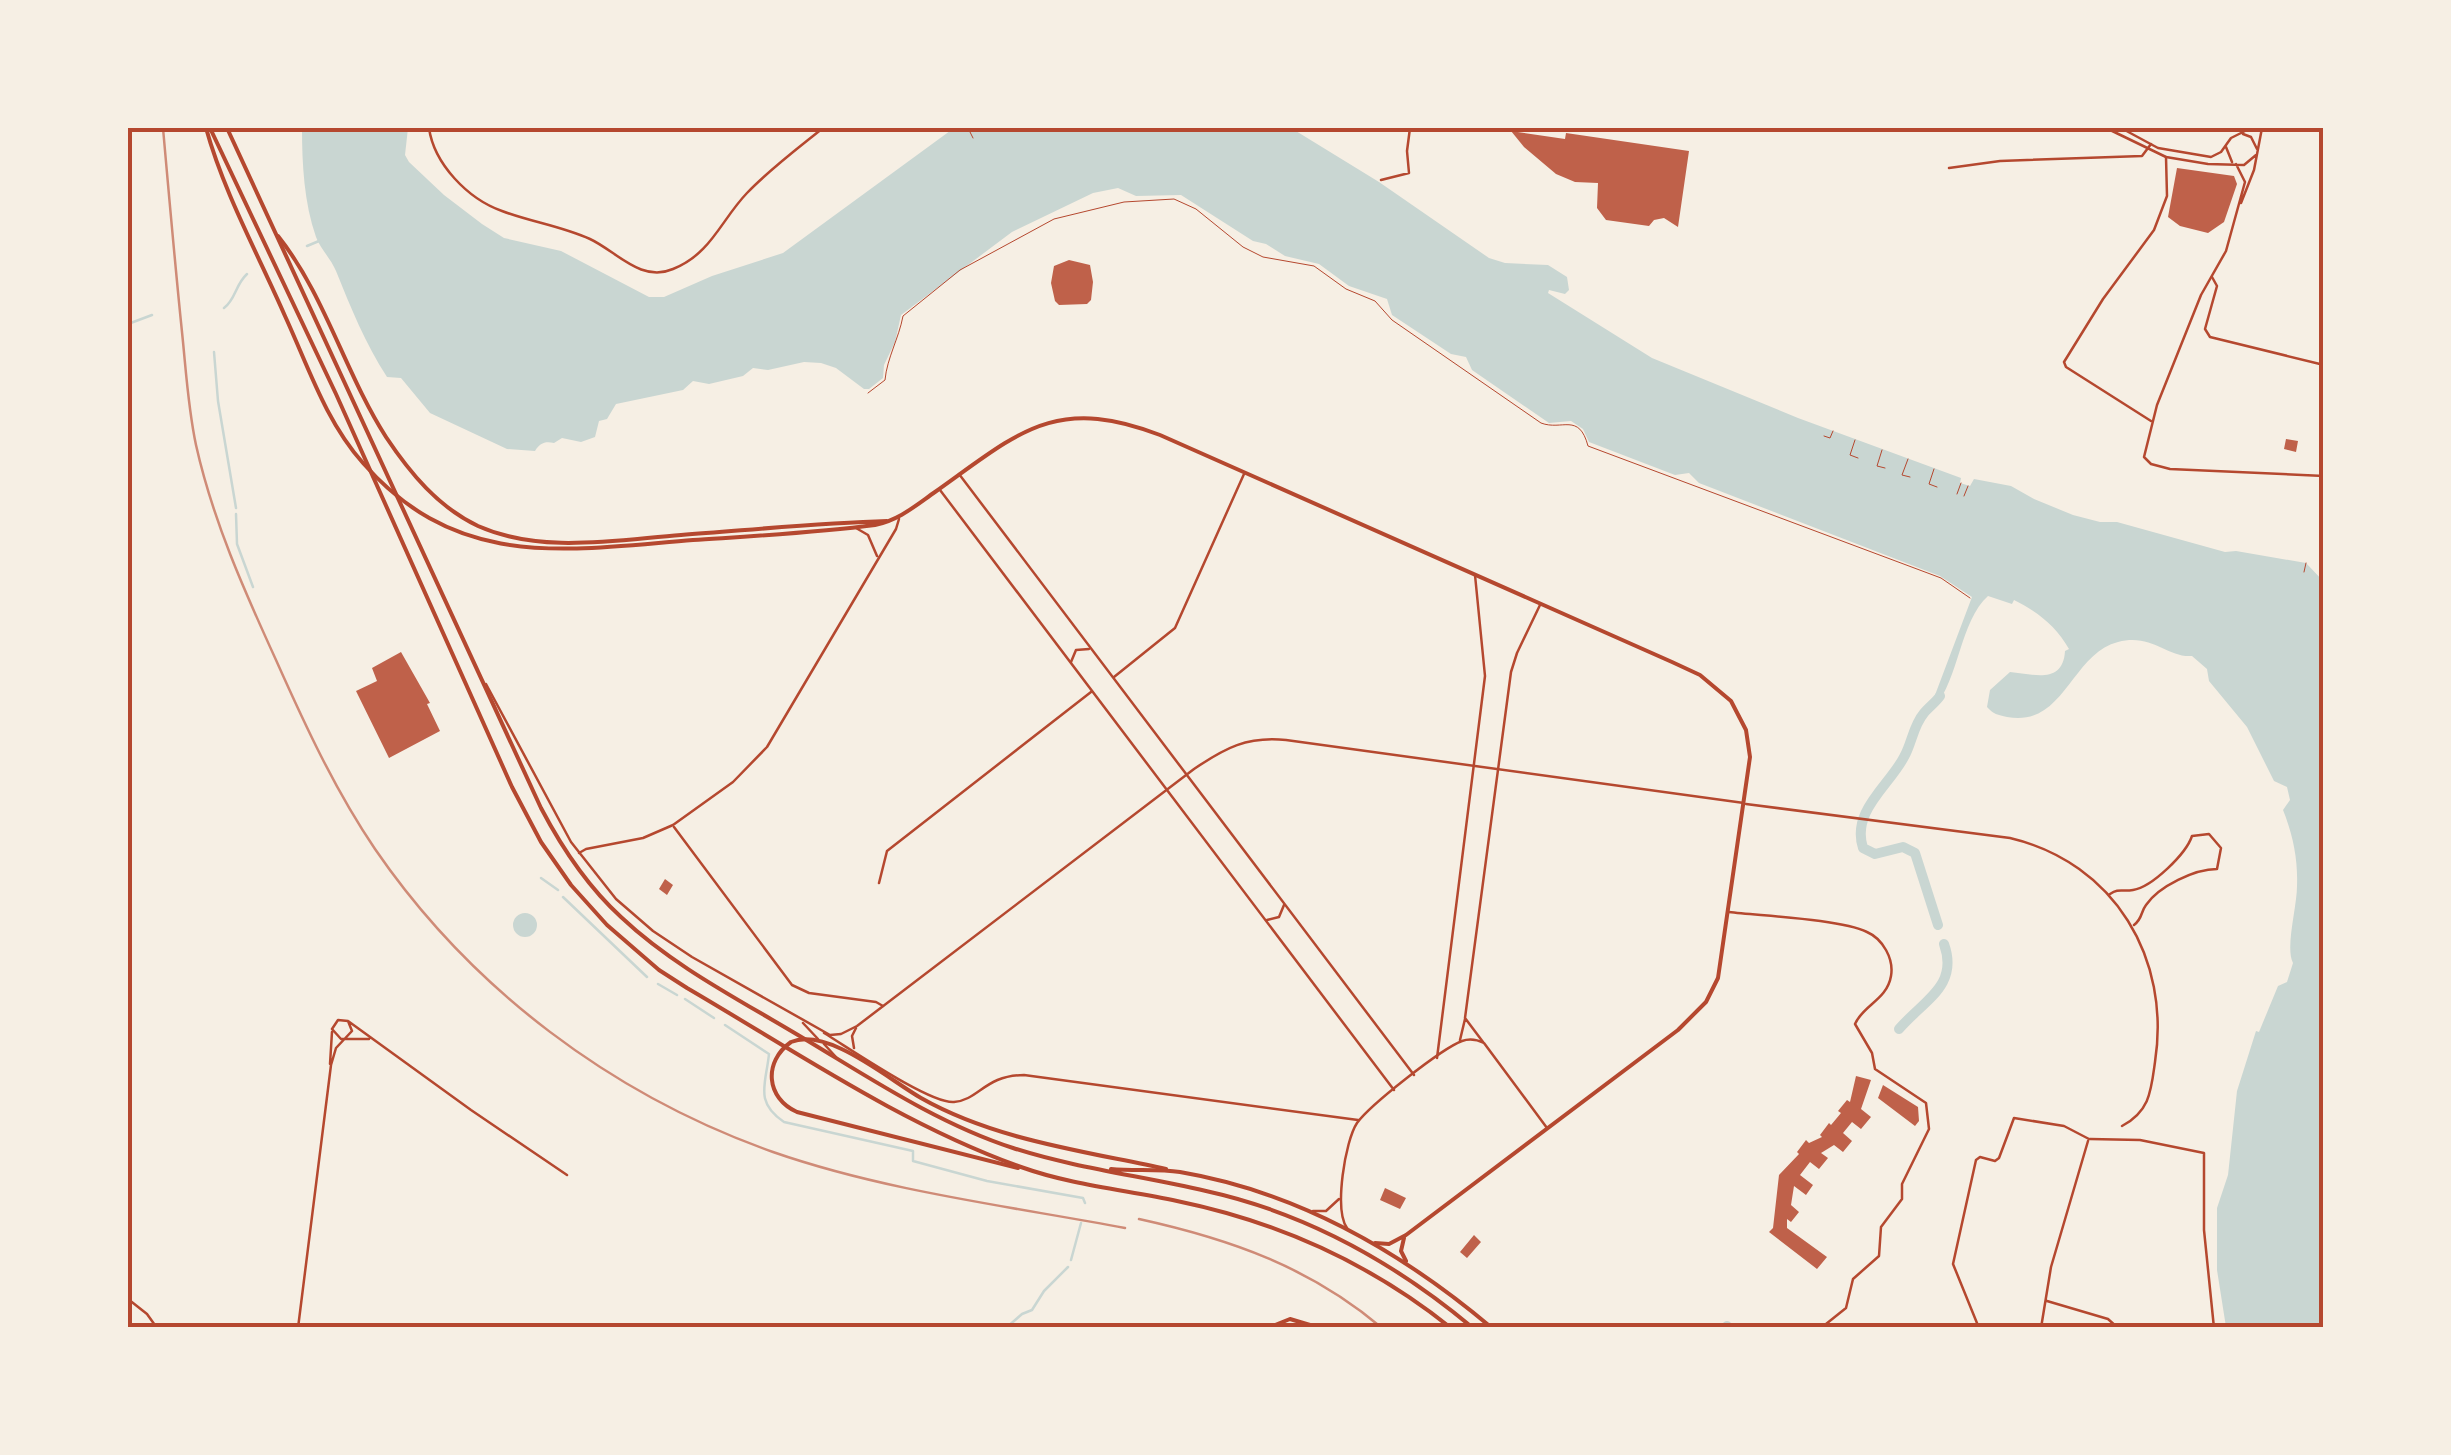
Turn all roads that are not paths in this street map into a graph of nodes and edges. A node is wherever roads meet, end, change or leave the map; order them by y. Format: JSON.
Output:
{"nodes":[{"id":1,"x":208,"y":128,"type":"edge"},
{"id":2,"x":227,"y":128,"type":"edge"},
{"id":3,"x":429,"y":128,"type":"edge"},
{"id":4,"x":823,"y":128,"type":"edge"},
{"id":5,"x":1410,"y":128,"type":"edge"},
{"id":6,"x":2106,"y":128,"type":"edge"},
{"id":7,"x":2120,"y":128,"type":"edge"},
{"id":8,"x":2252,"y":128,"type":"edge"},
{"id":9,"x":2262,"y":128,"type":"edge"},
{"id":10,"x":2242,"y":134,"type":"junction"},
{"id":11,"x":2151,"y":144,"type":"junction"},
{"id":12,"x":2226,"y":145,"type":"junction"},
{"id":13,"x":2148,"y":150,"type":"junction"},
{"id":14,"x":2256,"y":153,"type":"junction"},
{"id":15,"x":2166,"y":158,"type":"junction"},
{"id":16,"x":2235,"y":164,"type":"junction"},
{"id":17,"x":1950,"y":168,"type":"dead end"},
{"id":18,"x":1381,"y":180,"type":"dead end"},
{"id":19,"x":2236,"y":218,"type":"junction"},
{"id":20,"x":273,"y":230,"type":"junction"},
{"id":21,"x":2212,"y":277,"type":"junction"},
{"id":22,"x":2324,"y":366,"type":"edge"},
{"id":23,"x":868,"y":393,"type":"dead end"},
{"id":24,"x":2151,"y":421,"type":"junction"},
{"id":25,"x":1244,"y":473,"type":"junction"},
{"id":26,"x":959,"y":474,"type":"junction"},
{"id":27,"x":2324,"y":476,"type":"edge"},
{"id":28,"x":939,"y":489,"type":"junction"},
{"id":29,"x":900,"y":517,"type":"junction"},
{"id":30,"x":892,"y":521,"type":"junction"},
{"id":31,"x":855,"y":528,"type":"junction"},
{"id":32,"x":876,"y":562,"type":"junction"},
{"id":33,"x":1474,"y":573,"type":"junction"},
{"id":34,"x":1970,"y":598,"type":"dead end"},
{"id":35,"x":1541,"y":604,"type":"junction"},
{"id":36,"x":1090,"y":649,"type":"junction"},
{"id":37,"x":1072,"y":664,"type":"junction"},
{"id":38,"x":479,"y":675,"type":"junction"},
{"id":39,"x":1113,"y":678,"type":"junction"},
{"id":40,"x":1092,"y":691,"type":"junction"},
{"id":41,"x":1474,"y":766,"type":"junction"},
{"id":42,"x":1498,"y":770,"type":"junction"},
{"id":43,"x":1186,"y":776,"type":"junction"},
{"id":44,"x":1167,"y":790,"type":"junction"},
{"id":45,"x":1744,"y":804,"type":"junction"},
{"id":46,"x":673,"y":826,"type":"junction"},
{"id":47,"x":579,"y":853,"type":"junction"},
{"id":48,"x":880,"y":883,"type":"dead end"},
{"id":49,"x":2109,"y":896,"type":"junction"},
{"id":50,"x":1284,"y":906,"type":"junction"},
{"id":51,"x":1729,"y":912,"type":"junction"},
{"id":52,"x":1265,"y":920,"type":"junction"},
{"id":53,"x":2132,"y":927,"type":"junction"},
{"id":54,"x":883,"y":1006,"type":"junction"},
{"id":55,"x":798,"y":1018,"type":"junction"},
{"id":56,"x":1466,"y":1018,"type":"junction"},
{"id":57,"x":348,"y":1021,"type":"junction"},
{"id":58,"x":857,"y":1026,"type":"junction"},
{"id":59,"x":332,"y":1028,"type":"junction"},
{"id":60,"x":824,"y":1033,"type":"junction"},
{"id":61,"x":346,"y":1038,"type":"junction"},
{"id":62,"x":370,"y":1040,"type":"junction"},
{"id":63,"x":1460,"y":1042,"type":"junction"},
{"id":64,"x":1484,"y":1043,"type":"junction"},
{"id":65,"x":858,"y":1053,"type":"junction"},
{"id":66,"x":837,"y":1058,"type":"junction"},
{"id":67,"x":1437,"y":1058,"type":"junction"},
{"id":68,"x":330,"y":1065,"type":"junction"},
{"id":69,"x":1414,"y":1075,"type":"junction"},
{"id":70,"x":1394,"y":1090,"type":"junction"},
{"id":71,"x":1359,"y":1120,"type":"junction"},
{"id":72,"x":2122,"y":1126,"type":"dead end"},
{"id":73,"x":1547,"y":1128,"type":"junction"},
{"id":74,"x":2089,"y":1139,"type":"junction"},
{"id":75,"x":1096,"y":1168,"type":"junction"},
{"id":76,"x":1028,"y":1170,"type":"junction"},
{"id":77,"x":1180,"y":1172,"type":"junction"},
{"id":78,"x":568,"y":1175,"type":"dead end"},
{"id":79,"x":1340,"y":1198,"type":"junction"},
{"id":80,"x":1309,"y":1211,"type":"junction"},
{"id":81,"x":1348,"y":1229,"type":"junction"},
{"id":82,"x":1406,"y":1236,"type":"junction"},
{"id":83,"x":1375,"y":1243,"type":"junction"},
{"id":84,"x":1406,"y":1261,"type":"junction"},
{"id":85,"x":128,"y":1300,"type":"edge"},
{"id":86,"x":2046,"y":1301,"type":"junction"},
{"id":87,"x":157,"y":1328,"type":"edge"},
{"id":88,"x":298,"y":1328,"type":"edge"},
{"id":89,"x":1268,"y":1328,"type":"edge"},
{"id":90,"x":1320,"y":1328,"type":"edge"},
{"id":91,"x":1451,"y":1328,"type":"edge"},
{"id":92,"x":1473,"y":1328,"type":"edge"},
{"id":93,"x":1491,"y":1328,"type":"edge"},
{"id":94,"x":1822,"y":1328,"type":"edge"},
{"id":95,"x":1979,"y":1328,"type":"edge"},
{"id":96,"x":2041,"y":1328,"type":"edge"},
{"id":97,"x":2118,"y":1328,"type":"edge"},
{"id":98,"x":2214,"y":1328,"type":"edge"}],
"edges":[{"from":1,"to":31,"type":"main road"},
{"from":1,"to":76,"type":"main road"},
{"from":2,"to":20,"type":"main road"},
{"from":3,"to":4,"type":"street"},
{"from":5,"to":18,"type":"street"},
{"from":6,"to":13,"type":"street"},
{"from":7,"to":11,"type":"street"},
{"from":8,"to":10,"type":"street"},
{"from":9,"to":14,"type":"street"},
{"from":10,"to":12,"type":"street"},
{"from":10,"to":14,"type":"street"},
{"from":11,"to":12,"type":"street"},
{"from":11,"to":13,"type":"street"},
{"from":12,"to":16,"type":"street"},
{"from":13,"to":15,"type":"street"},
{"from":13,"to":17,"type":"street"},
{"from":14,"to":16,"type":"street"},
{"from":14,"to":19,"type":"street"},
{"from":15,"to":16,"type":"street"},
{"from":15,"to":24,"type":"street"},
{"from":16,"to":19,"type":"street"},
{"from":19,"to":21,"type":"street"},
{"from":20,"to":30,"type":"main road"},
{"from":20,"to":38,"type":"main road"},
{"from":21,"to":22,"type":"street"},
{"from":21,"to":24,"type":"street"},
{"from":23,"to":34,"type":"street"},
{"from":24,"to":27,"type":"street"},
{"from":25,"to":26,"type":"main road"},
{"from":25,"to":33,"type":"main road"},
{"from":25,"to":39,"type":"street"},
{"from":26,"to":28,"type":"main road"},
{"from":26,"to":36,"type":"street"},
{"from":28,"to":29,"type":"main road"},
{"from":28,"to":37,"type":"street"},
{"from":29,"to":30,"type":"main road"},
{"from":29,"to":32,"type":"street"},
{"from":30,"to":31,"type":"main road"},
{"from":31,"to":32,"type":"street"},
{"from":32,"to":46,"type":"street"},
{"from":33,"to":35,"type":"main road"},
{"from":33,"to":41,"type":"street"},
{"from":35,"to":42,"type":"street"},
{"from":35,"to":45,"type":"main road"},
{"from":36,"to":37,"type":"street"},
{"from":36,"to":39,"type":"street"},
{"from":37,"to":40,"type":"street"},
{"from":38,"to":47,"type":"street"},
{"from":38,"to":66,"type":"main road"},
{"from":39,"to":43,"type":"street"},
{"from":40,"to":44,"type":"street"},
{"from":40,"to":48,"type":"street"},
{"from":41,"to":42,"type":"street"},
{"from":41,"to":43,"type":"street"},
{"from":41,"to":67,"type":"street"},
{"from":42,"to":45,"type":"street"},
{"from":42,"to":56,"type":"street"},
{"from":43,"to":44,"type":"street"},
{"from":43,"to":50,"type":"street"},
{"from":44,"to":52,"type":"street"},
{"from":44,"to":54,"type":"street"},
{"from":45,"to":49,"type":"street"},
{"from":45,"to":51,"type":"main road"},
{"from":46,"to":47,"type":"street"},
{"from":46,"to":54,"type":"street"},
{"from":47,"to":55,"type":"street"},
{"from":49,"to":53,"type":"street"},
{"from":49,"to":53,"type":"street"},
{"from":50,"to":52,"type":"street"},
{"from":50,"to":69,"type":"street"},
{"from":51,"to":73,"type":"main road"},
{"from":51,"to":94,"type":"street"},
{"from":52,"to":70,"type":"street"},
{"from":53,"to":72,"type":"street"},
{"from":54,"to":58,"type":"street"},
{"from":55,"to":60,"type":"street"},
{"from":55,"to":66,"type":"street"},
{"from":56,"to":63,"type":"street"},
{"from":56,"to":64,"type":"street"},
{"from":57,"to":59,"type":"street"},
{"from":57,"to":61,"type":"street"},
{"from":57,"to":62,"type":"street"},
{"from":58,"to":60,"type":"street"},
{"from":58,"to":65,"type":"street"},
{"from":59,"to":61,"type":"street"},
{"from":59,"to":68,"type":"street"},
{"from":60,"to":65,"type":"street"},
{"from":61,"to":62,"type":"street"},
{"from":61,"to":68,"type":"street"},
{"from":62,"to":78,"type":"street"},
{"from":63,"to":64,"type":"street"},
{"from":63,"to":67,"type":"street"},
{"from":64,"to":73,"type":"street"},
{"from":65,"to":71,"type":"street"},
{"from":66,"to":75,"type":"main road"},
{"from":67,"to":69,"type":"street"},
{"from":68,"to":88,"type":"street"},
{"from":69,"to":70,"type":"street"},
{"from":70,"to":71,"type":"street"},
{"from":71,"to":79,"type":"street"},
{"from":73,"to":82,"type":"main road"},
{"from":74,"to":86,"type":"street"},
{"from":74,"to":95,"type":"street"},
{"from":74,"to":98,"type":"street"},
{"from":75,"to":77,"type":"main road"},
{"from":75,"to":92,"type":"main road"},
{"from":76,"to":77,"type":"main road"},
{"from":76,"to":91,"type":"main road"},
{"from":77,"to":80,"type":"main road"},
{"from":79,"to":80,"type":"street"},
{"from":79,"to":81,"type":"street"},
{"from":80,"to":81,"type":"main road"},
{"from":81,"to":83,"type":"main road"},
{"from":82,"to":83,"type":"main road"},
{"from":82,"to":84,"type":"main road"},
{"from":83,"to":84,"type":"main road"},
{"from":84,"to":93,"type":"main road"},
{"from":85,"to":87,"type":"street"},
{"from":86,"to":96,"type":"street"},
{"from":86,"to":97,"type":"street"},
{"from":89,"to":90,"type":"main road"}]}
